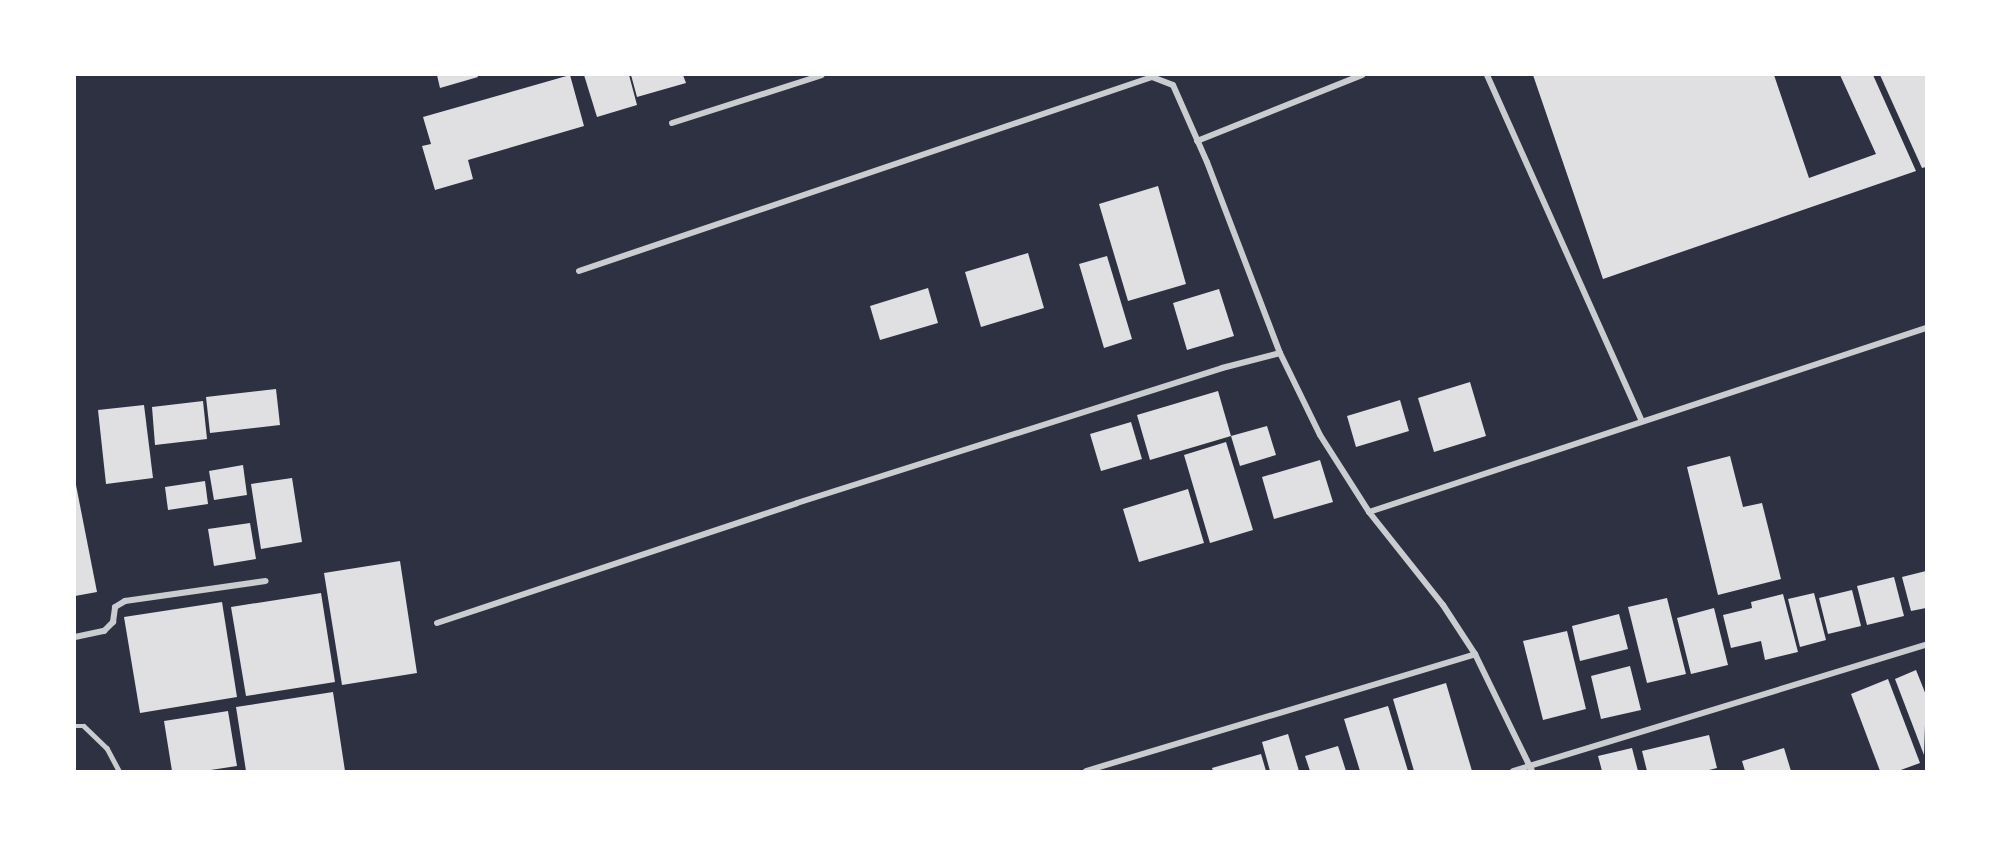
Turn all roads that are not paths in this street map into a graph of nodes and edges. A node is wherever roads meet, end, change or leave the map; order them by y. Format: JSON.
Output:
{"nodes":[{"id":1,"x":822,"y":75,"type":"edge"},
{"id":2,"x":1362,"y":75,"type":"edge"},
{"id":3,"x":1487,"y":75,"type":"edge"},
{"id":4,"x":672,"y":123,"type":"dead end"},
{"id":5,"x":1197,"y":141,"type":"junction"},
{"id":6,"x":579,"y":272,"type":"dead end"},
{"id":7,"x":1926,"y":328,"type":"edge"},
{"id":8,"x":1280,"y":353,"type":"junction"},
{"id":9,"x":1641,"y":420,"type":"junction"},
{"id":10,"x":1369,"y":512,"type":"junction"},
{"id":11,"x":266,"y":581,"type":"dead end"},
{"id":12,"x":437,"y":623,"type":"dead end"},
{"id":13,"x":75,"y":637,"type":"edge"},
{"id":14,"x":1926,"y":645,"type":"edge"},
{"id":15,"x":1475,"y":654,"type":"junction"},
{"id":16,"x":75,"y":726,"type":"edge"},
{"id":17,"x":1531,"y":769,"type":"edge"},
{"id":18,"x":119,"y":771,"type":"edge"},
{"id":19,"x":1086,"y":771,"type":"edge"},
{"id":20,"x":1513,"y":771,"type":"edge"}],
"edges":[{"from":1,"to":4,"type":"street"},
{"from":2,"to":5,"type":"street"},
{"from":3,"to":9,"type":"street"},
{"from":5,"to":6,"type":"street"},
{"from":5,"to":8,"type":"street"},
{"from":7,"to":9,"type":"street"},
{"from":8,"to":10,"type":"street"},
{"from":8,"to":12,"type":"street"},
{"from":9,"to":10,"type":"street"},
{"from":10,"to":15,"type":"street"},
{"from":11,"to":13,"type":"street"},
{"from":14,"to":17,"type":"street"},
{"from":15,"to":17,"type":"street"},
{"from":15,"to":19,"type":"street"},
{"from":16,"to":18,"type":"lane"},
{"from":17,"to":20,"type":"street"}]}
